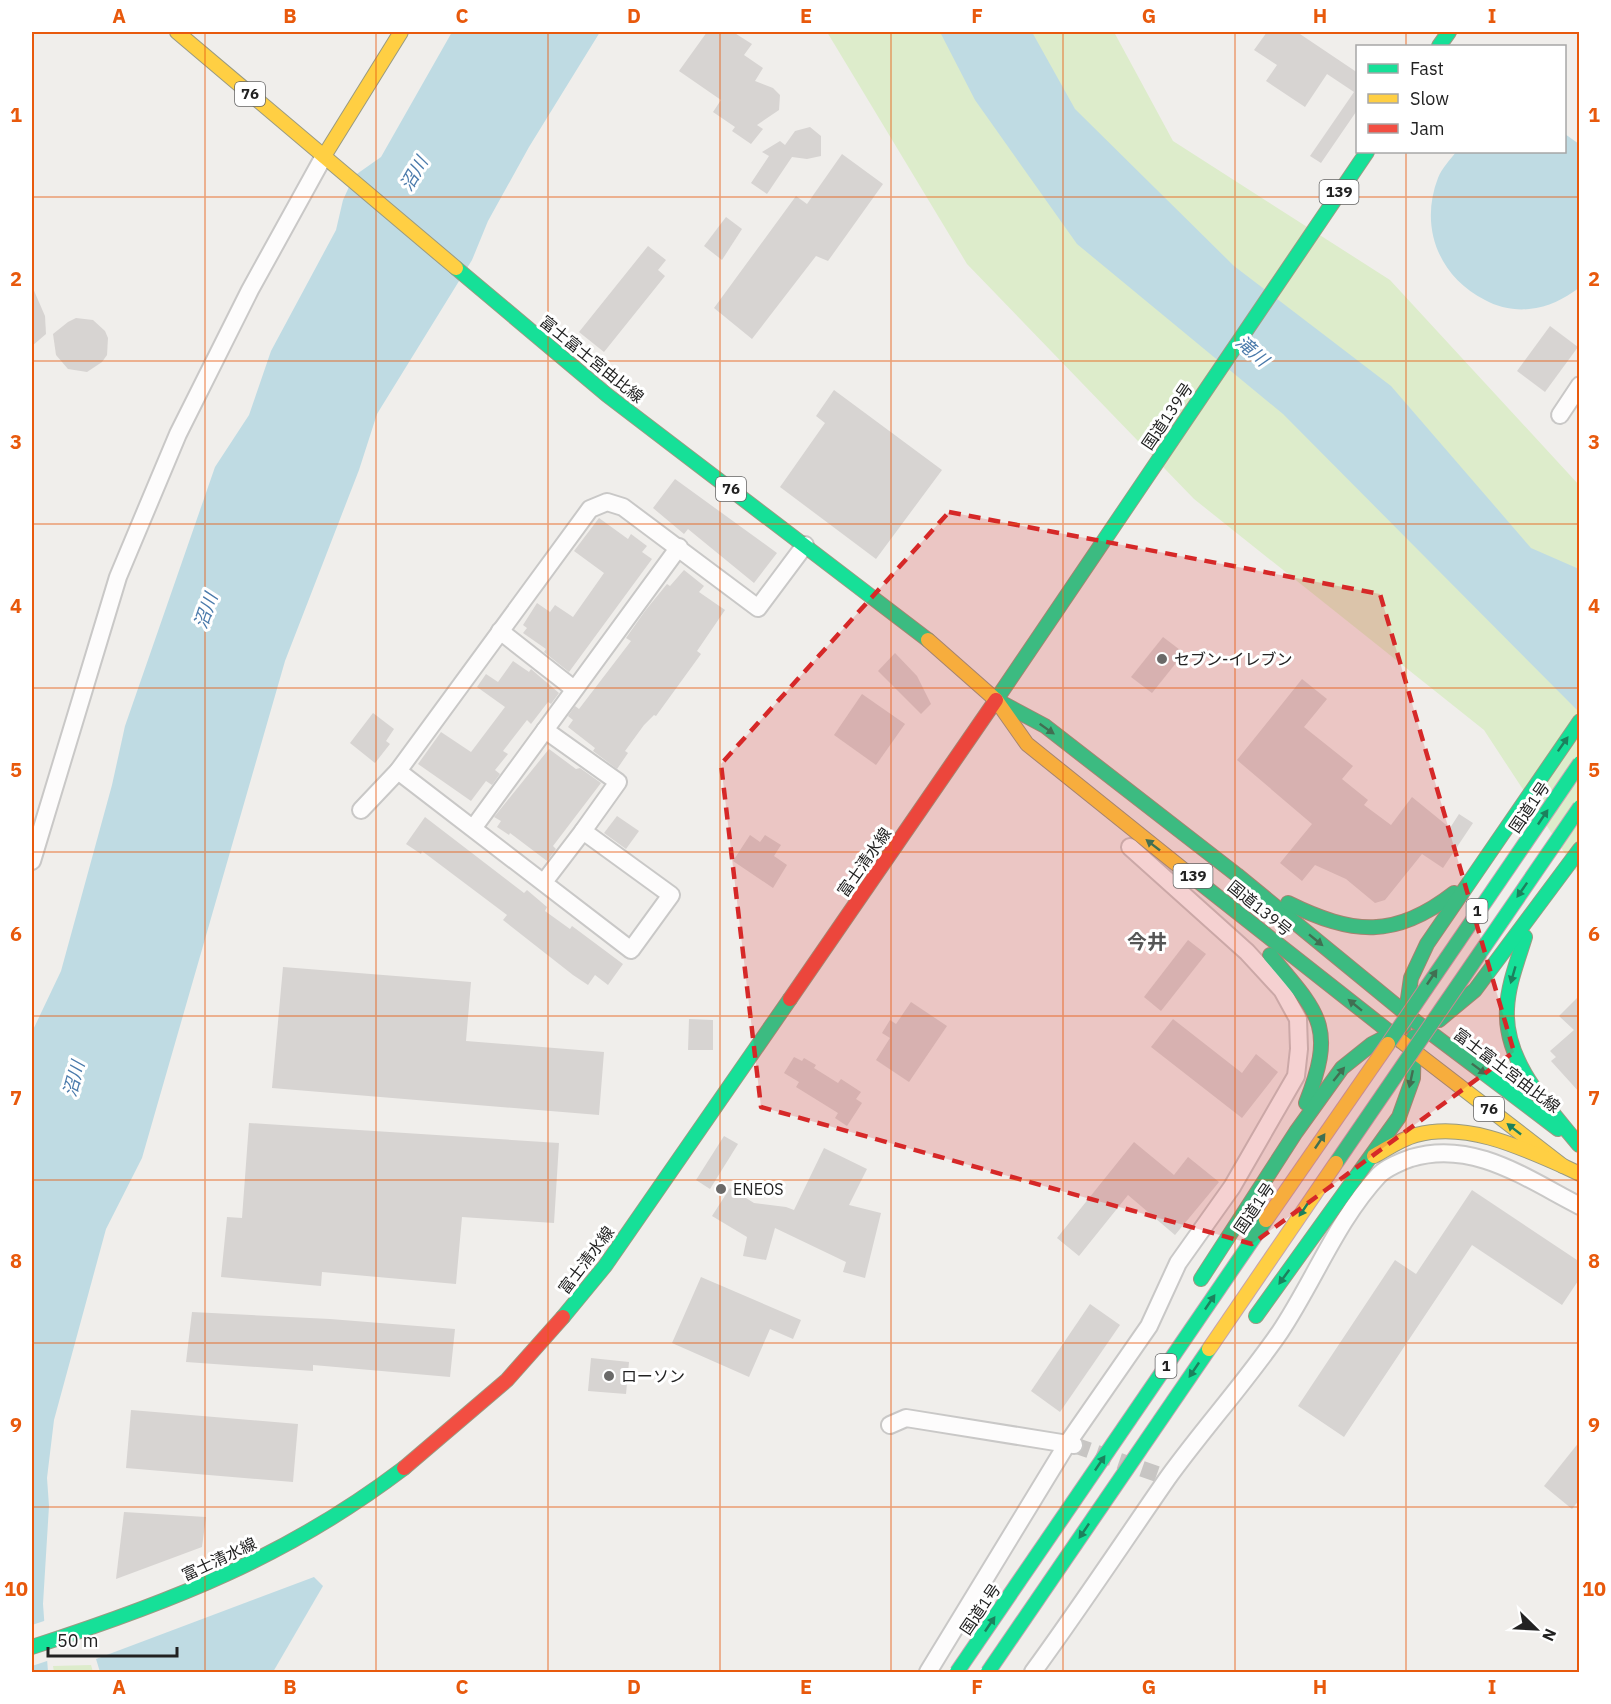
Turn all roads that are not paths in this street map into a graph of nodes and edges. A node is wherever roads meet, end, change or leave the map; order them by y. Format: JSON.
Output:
{"nodes":[{"id":1,"x":177,"y":32,"type":"edge"},
{"id":2,"x":401,"y":32,"type":"edge"},
{"id":3,"x":1449,"y":32,"type":"edge"},
{"id":4,"x":1440,"y":45,"type":"edge"},
{"id":5,"x":1366,"y":153,"type":"edge"},
{"id":6,"x":328,"y":159,"type":"junction"},
{"id":7,"x":1580,"y":385,"type":"edge"},
{"id":8,"x":1560,"y":415,"type":"dead end"},
{"id":9,"x":805,"y":545,"type":"junction"},
{"id":10,"x":679,"y":547,"type":"junction"},
{"id":11,"x":500,"y":631,"type":"junction"},
{"id":12,"x":574,"y":689,"type":"junction"},
{"id":13,"x":996,"y":700,"type":"junction"},
{"id":14,"x":1580,"y":721,"type":"edge"},
{"id":15,"x":545,"y":730,"type":"junction"},
{"id":16,"x":1580,"y":763,"type":"edge"},
{"id":17,"x":398,"y":771,"type":"junction"},
{"id":18,"x":1094,"y":800,"type":"junction"},
{"id":19,"x":1580,"y":807,"type":"edge"},
{"id":20,"x":361,"y":810,"type":"dead end"},
{"id":21,"x":474,"y":826,"type":"junction"},
{"id":22,"x":583,"y":831,"type":"junction"},
{"id":23,"x":1580,"y":849,"type":"edge"},
{"id":24,"x":32,"y":861,"type":"edge"},
{"id":25,"x":1237,"y":875,"type":"junction"},
{"id":26,"x":1471,"y":878,"type":"junction"},
{"id":27,"x":544,"y":882,"type":"junction"},
{"id":28,"x":1217,"y":895,"type":"junction"},
{"id":29,"x":1530,"y":919,"type":"junction"},
{"id":30,"x":1408,"y":1028,"type":"junction"},
{"id":31,"x":1414,"y":1051,"type":"junction"},
{"id":32,"x":1296,"y":1132,"type":"junction"},
{"id":33,"x":1579,"y":1145,"type":"edge"},
{"id":34,"x":1371,"y":1158,"type":"junction"},
{"id":35,"x":1563,"y":1166,"type":"junction"},
{"id":36,"x":1580,"y":1174,"type":"edge"},
{"id":37,"x":1580,"y":1206,"type":"edge"},
{"id":38,"x":1198,"y":1284,"type":"dead end"},
{"id":39,"x":1253,"y":1321,"type":"dead end"},
{"id":40,"x":890,"y":1425,"type":"dead end"},
{"id":41,"x":1077,"y":1444,"type":"junction"},
{"id":42,"x":1077,"y":1462,"type":"dead end"},
{"id":43,"x":1038,"y":1520,"type":"dead end"},
{"id":44,"x":32,"y":1647,"type":"edge"},
{"id":45,"x":928,"y":1672,"type":"edge"},
{"id":46,"x":942,"y":1672,"type":"edge"},
{"id":47,"x":957,"y":1672,"type":"edge"},
{"id":48,"x":988,"y":1672,"type":"edge"},
{"id":49,"x":1033,"y":1672,"type":"edge"}],
"edges":[{"from":1,"to":6,"type":"main road","name":"富士富士宮由比線","number":"76"},
{"from":2,"to":6,"type":"main road"},
{"from":3,"to":4,"type":"main road"},
{"from":5,"to":13,"type":"main road","name":"国道139号","number":"139"},
{"from":6,"to":9,"type":"main road","name":"富士富士宮由比線","number":"76"},
{"from":6,"to":24,"type":"street"},
{"from":7,"to":8,"type":"street"},
{"from":9,"to":10,"type":"street"},
{"from":9,"to":13,"type":"main road","name":"富士富士宮由比線","number":"76"},
{"from":10,"to":11,"type":"street"},
{"from":10,"to":12,"type":"street"},
{"from":11,"to":12,"type":"street"},
{"from":11,"to":17,"type":"street"},
{"from":12,"to":15,"type":"street"},
{"from":13,"to":18,"type":"main road","name":"国道139号","number":"139"},
{"from":13,"to":25,"type":"main road","name":"国道139号","number":"139","one_way":true},
{"from":13,"to":44,"type":"main road","name":"富士清水線"},
{"from":26,"to":14,"type":"main road","number":"1","one_way":true},
{"from":15,"to":21,"type":"street"},
{"from":15,"to":22,"type":"street"},
{"from":47,"to":16,"type":"main road","name":"国道1号","number":"1","one_way":true,"bridge":true},
{"from":17,"to":20,"type":"street"},
{"from":17,"to":21,"type":"street"},
{"from":28,"to":18,"type":"main road","name":"国道139号","number":"139","one_way":true},
{"from":18,"to":41,"type":"street"},
{"from":19,"to":48,"type":"main road","number":"1","one_way":true,"bridge":true},
{"from":21,"to":27,"type":"street"},
{"from":22,"to":27,"type":"street"},
{"from":22,"to":27,"type":"street"},
{"from":23,"to":29,"type":"main road"},
{"from":25,"to":26,"type":"main road","number":"1"},
{"from":25,"to":30,"type":"main road","name":"国道139号","number":"139","one_way":true},
{"from":26,"to":30,"type":"main road","number":"1"},
{"from":30,"to":28,"type":"main road","name":"国道139号","number":"139","one_way":true},
{"from":28,"to":32,"type":"main road"},
{"from":29,"to":30,"type":"main road"},
{"from":29,"to":33,"type":"main road","one_way":true},
{"from":30,"to":31,"type":"main road","number":"76"},
{"from":32,"to":30,"type":"main road","one_way":true},
{"from":30,"to":33,"type":"main road","name":"富士富士宮由比線","number":"76","one_way":true},
{"from":31,"to":34,"type":"main road","one_way":true},
{"from":35,"to":31,"type":"main road","number":"76","one_way":true},
{"from":32,"to":38,"type":"main road"},
{"from":34,"to":35,"type":"main road"},
{"from":34,"to":39,"type":"main road","one_way":true},
{"from":35,"to":36,"type":"main road","number":"76"},
{"from":37,"to":49,"type":"street"},
{"from":40,"to":41,"type":"street"},
{"from":41,"to":42,"type":"main road"},
{"from":41,"to":45,"type":"street"},
{"from":43,"to":46,"type":"main road"}]}
